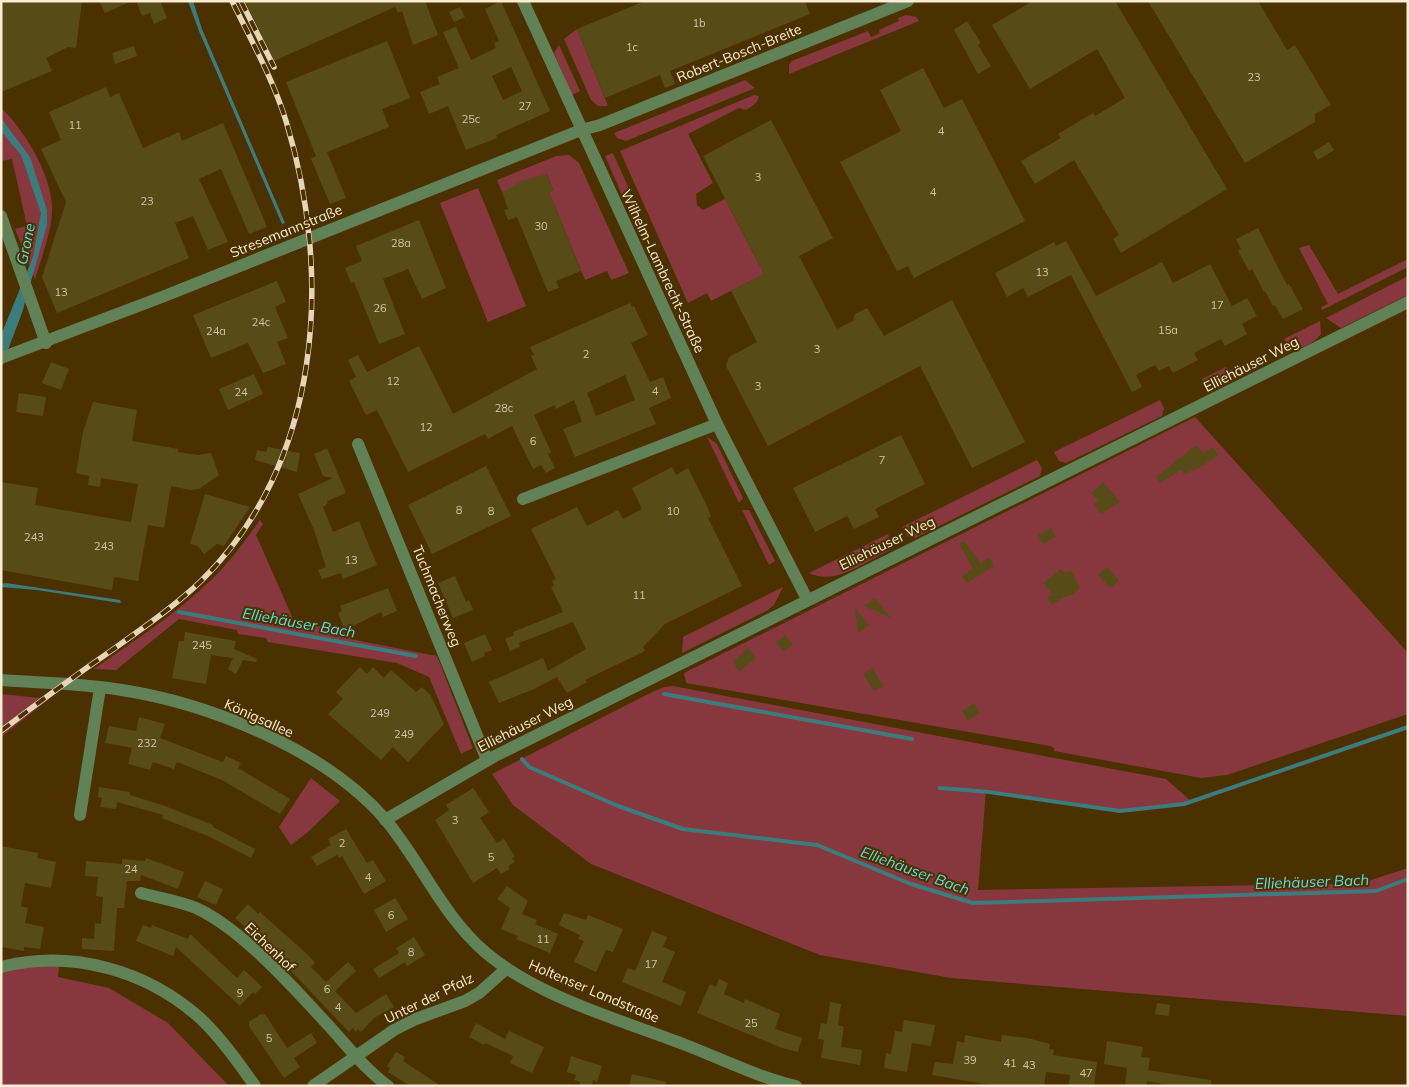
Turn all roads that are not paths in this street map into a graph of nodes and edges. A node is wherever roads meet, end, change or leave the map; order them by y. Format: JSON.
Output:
{"nodes":[{"id":1,"x":523,"y":1,"type":"edge"},
{"id":2,"x":908,"y":1,"type":"edge"},
{"id":3,"x":581,"y":130,"type":"junction"},
{"id":4,"x":1,"y":216,"type":"edge"},
{"id":5,"x":1408,"y":302,"type":"edge"},
{"id":6,"x":46,"y":343,"type":"junction"},
{"id":7,"x":4,"y":357,"type":"edge"},
{"id":8,"x":717,"y":424,"type":"junction"},
{"id":9,"x":358,"y":444,"type":"dead end"},
{"id":10,"x":523,"y":499,"type":"dead end"},
{"id":11,"x":807,"y":599,"type":"junction"},
{"id":12,"x":1,"y":680,"type":"edge"},
{"id":13,"x":100,"y":688,"type":"junction"},
{"id":14,"x":487,"y":760,"type":"junction"},
{"id":15,"x":80,"y":815,"type":"dead end"},
{"id":16,"x":385,"y":820,"type":"junction"},
{"id":17,"x":140,"y":893,"type":"dead end"},
{"id":18,"x":1,"y":966,"type":"edge"},
{"id":19,"x":506,"y":969,"type":"junction"},
{"id":20,"x":356,"y":1057,"type":"junction"},
{"id":21,"x":256,"y":1086,"type":"edge"},
{"id":22,"x":313,"y":1086,"type":"edge"},
{"id":23,"x":388,"y":1086,"type":"edge"},
{"id":24,"x":796,"y":1086,"type":"edge"}],
"edges":[{"from":1,"to":3,"type":"street","name":"Wilhelm-Lambrecht-Straße"},
{"from":2,"to":3,"type":"street","name":"Robert-Bosch-Breite"},
{"from":3,"to":6,"type":"street","name":"Stresemannstraße"},
{"from":3,"to":8,"type":"street","name":"Wilhelm-Lambrecht-Straße"},
{"from":4,"to":6,"type":"street"},
{"from":5,"to":11,"type":"street","name":"Elliehäuser Weg"},
{"from":6,"to":7,"type":"street","name":"Stresemannstraße"},
{"from":8,"to":10,"type":"street"},
{"from":8,"to":11,"type":"street","name":"Wilhelm-Lambrecht-Straße"},
{"from":9,"to":14,"type":"street","name":"Tuchmacherweg"},
{"from":11,"to":14,"type":"street","name":"Elliehäuser Weg"},
{"from":12,"to":13,"type":"street","name":"Königsallee"},
{"from":13,"to":15,"type":"street"},
{"from":13,"to":16,"type":"street","name":"Königsallee"},
{"from":14,"to":16,"type":"street","name":"Elliehäuser Weg"},
{"from":16,"to":19,"type":"street","name":"Holtenser Landstraße"},
{"from":17,"to":20,"type":"street","name":"Eichenhof"},
{"from":18,"to":21,"type":"street"},
{"from":19,"to":20,"type":"street","name":"Unter der Pfalz"},
{"from":19,"to":24,"type":"street","name":"Holtenser Landstraße"},
{"from":20,"to":22,"type":"street","name":"Unter der Pfalz"},
{"from":20,"to":23,"type":"street","name":"Eichenhof"}]}
